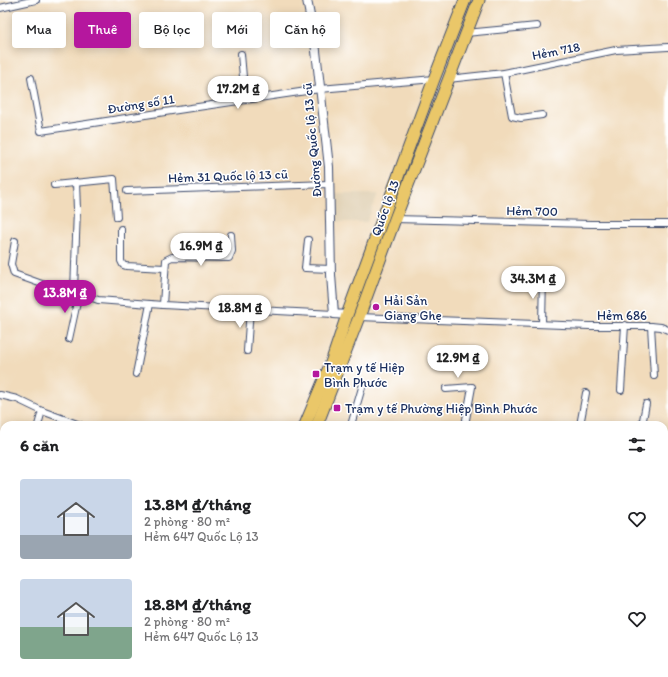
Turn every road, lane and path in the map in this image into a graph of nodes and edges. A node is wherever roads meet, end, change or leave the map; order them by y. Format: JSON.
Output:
{"nodes":[{"id":1,"x":36,"y":0,"type":"edge"},
{"id":2,"x":306,"y":0,"type":"edge"},
{"id":3,"x":465,"y":0,"type":"edge"},
{"id":4,"x":479,"y":0,"type":"edge"},
{"id":5,"x":0,"y":8,"type":"edge"},
{"id":6,"x":537,"y":26,"type":"dead end"},
{"id":7,"x":466,"y":33,"type":"junction"},
{"id":8,"x":668,"y":47,"type":"edge"},
{"id":9,"x":241,"y":54,"type":"dead end"},
{"id":10,"x":504,"y":73,"type":"junction"},
{"id":11,"x":31,"y":78,"type":"dead end"},
{"id":12,"x":434,"y":79,"type":"junction"},
{"id":13,"x":448,"y":79,"type":"junction"},
{"id":14,"x":320,"y":89,"type":"junction"},
{"id":15,"x":245,"y":100,"type":"junction"},
{"id":16,"x":542,"y":115,"type":"dead end"},
{"id":17,"x":76,"y":182,"type":"junction"},
{"id":18,"x":54,"y":184,"type":"dead end"},
{"id":19,"x":329,"y":184,"type":"junction"},
{"id":20,"x":127,"y":191,"type":"dead end"},
{"id":21,"x":117,"y":217,"type":"dead end"},
{"id":22,"x":395,"y":219,"type":"junction"},
{"id":23,"x":668,"y":224,"type":"edge"},
{"id":24,"x":121,"y":229,"type":"dead end"},
{"id":25,"x":231,"y":235,"type":"dead end"},
{"id":26,"x":308,"y":240,"type":"dead end"},
{"id":27,"x":15,"y":241,"type":"dead end"},
{"id":28,"x":165,"y":268,"type":"junction"},
{"id":29,"x":331,"y":269,"type":"junction"},
{"id":30,"x":543,"y":276,"type":"dead end"},
{"id":31,"x":76,"y":292,"type":"junction"},
{"id":32,"x":150,"y":304,"type":"junction"},
{"id":33,"x":163,"y":305,"type":"junction"},
{"id":34,"x":250,"y":309,"type":"junction"},
{"id":35,"x":334,"y":314,"type":"junction"},
{"id":36,"x":347,"y":315,"type":"junction"},
{"id":37,"x":359,"y":317,"type":"junction"},
{"id":38,"x":542,"y":324,"type":"junction"},
{"id":39,"x":625,"y":325,"type":"junction"},
{"id":40,"x":651,"y":326,"type":"junction"},
{"id":41,"x":668,"y":330,"type":"edge"},
{"id":42,"x":69,"y":339,"type":"dead end"},
{"id":43,"x":248,"y":351,"type":"dead end"},
{"id":44,"x":136,"y":374,"type":"dead end"},
{"id":45,"x":654,"y":376,"type":"dead end"},
{"id":46,"x":363,"y":384,"type":"dead end"},
{"id":47,"x":446,"y":389,"type":"dead end"},
{"id":48,"x":622,"y":390,"type":"dead end"},
{"id":49,"x":586,"y":393,"type":"dead end"},
{"id":50,"x":0,"y":395,"type":"edge"},
{"id":51,"x":646,"y":404,"type":"dead end"},
{"id":52,"x":42,"y":411,"type":"junction"},
{"id":53,"x":39,"y":421,"type":"edge"},
{"id":54,"x":69,"y":421,"type":"edge"},
{"id":55,"x":308,"y":421,"type":"edge"},
{"id":56,"x":319,"y":421,"type":"edge"},
{"id":57,"x":352,"y":421,"type":"edge"},
{"id":58,"x":466,"y":421,"type":"edge"},
{"id":59,"x":581,"y":421,"type":"edge"},
{"id":60,"x":643,"y":421,"type":"edge"}],
"edges":[{"from":1,"to":5,"type":"street"},
{"from":2,"to":14,"type":"street","name":"Đường Quốc lộ 13 cũ"},
{"from":3,"to":12,"type":"highway","name":"Quốc lộ 13"},
{"from":4,"to":7,"type":"highway","name":"Quốc lộ 13"},
{"from":6,"to":7,"type":"street"},
{"from":7,"to":13,"type":"highway","name":"Quốc lộ 13"},
{"from":8,"to":10,"type":"street","name":"Hẻm 718"},
{"from":9,"to":15,"type":"street"},
{"from":10,"to":13,"type":"street","name":"Hẻm 718"},
{"from":10,"to":16,"type":"street"},
{"from":11,"to":15,"type":"street","name":"Đường số 11"},
{"from":12,"to":14,"type":"street","name":"Đường số 11"},
{"from":12,"to":36,"type":"highway","name":"Quốc lộ 13"},
{"from":13,"to":22,"type":"highway","name":"Quốc lộ 13"},
{"from":14,"to":15,"type":"street","name":"Đường số 11"},
{"from":14,"to":19,"type":"street","name":"Đường Quốc lộ 13 cũ"},
{"from":17,"to":18,"type":"street"},
{"from":17,"to":21,"type":"street"},
{"from":17,"to":31,"type":"street"},
{"from":19,"to":20,"type":"street","name":"Hẻm 31 Quốc lộ 13 cũ"},
{"from":19,"to":29,"type":"street","name":"Đường Quốc lộ 13 cũ"},
{"from":22,"to":23,"type":"street","name":"Hẻm 700"},
{"from":22,"to":37,"type":"highway","name":"Quốc lộ 13"},
{"from":24,"to":28,"type":"street"},
{"from":25,"to":28,"type":"street"},
{"from":26,"to":29,"type":"street"},
{"from":27,"to":31,"type":"street"},
{"from":28,"to":33,"type":"street"},
{"from":29,"to":35,"type":"street","name":"Đường Quốc lộ 13 cũ"},
{"from":30,"to":38,"type":"street"},
{"from":31,"to":32,"type":"street"},
{"from":31,"to":42,"type":"street"},
{"from":32,"to":33,"type":"street"},
{"from":32,"to":44,"type":"street"},
{"from":33,"to":34,"type":"street"},
{"from":34,"to":35,"type":"street"},
{"from":34,"to":43,"type":"street"},
{"from":35,"to":36,"type":"street"},
{"from":36,"to":37,"type":"highway"},
{"from":36,"to":55,"type":"highway","name":"Quốc lộ 13"},
{"from":37,"to":38,"type":"street","name":"Hẻm 686"},
{"from":37,"to":56,"type":"highway","name":"Quốc lộ 13"},
{"from":38,"to":39,"type":"street","name":"Hẻm 686"},
{"from":39,"to":40,"type":"street","name":"Hẻm 686"},
{"from":39,"to":48,"type":"street"},
{"from":40,"to":41,"type":"street","name":"Hẻm 686"},
{"from":40,"to":45,"type":"street"},
{"from":46,"to":57,"type":"street"},
{"from":47,"to":58,"type":"street"},
{"from":49,"to":59,"type":"street"},
{"from":50,"to":52,"type":"street"},
{"from":51,"to":60,"type":"street"},
{"from":52,"to":53,"type":"street"},
{"from":52,"to":54,"type":"street"}]}
